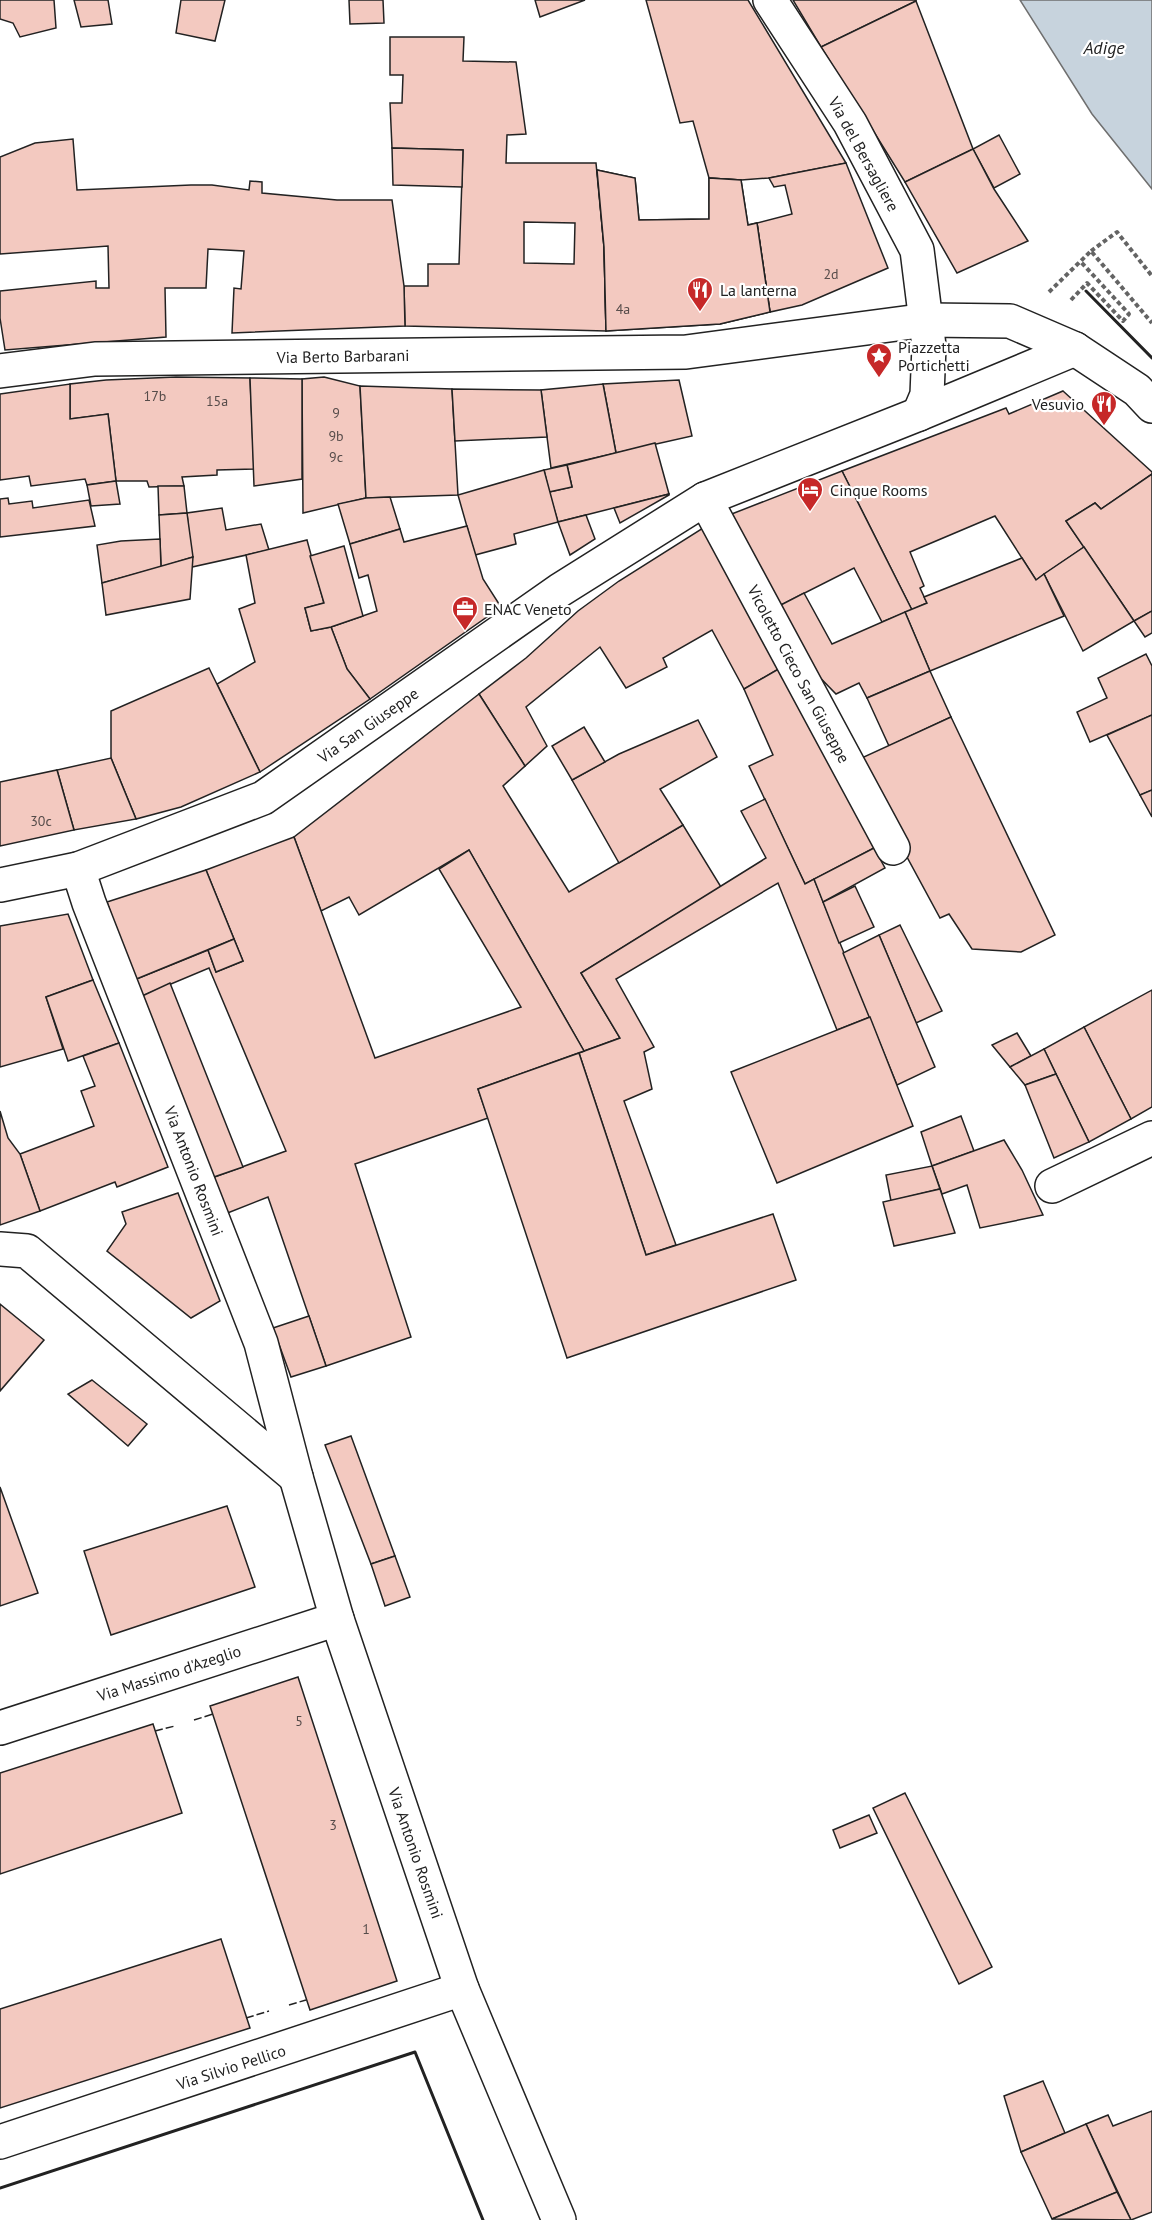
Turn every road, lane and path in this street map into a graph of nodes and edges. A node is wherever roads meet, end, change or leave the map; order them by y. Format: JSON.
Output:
{"nodes":[{"id":1,"x":770,"y":0,"type":"edge"},
{"id":2,"x":1091,"y":251,"type":"junction"},
{"id":3,"x":1080,"y":261,"type":"junction"},
{"id":4,"x":1152,"y":276,"type":"edge"},
{"id":5,"x":1044,"y":297,"type":"dead end"},
{"id":6,"x":1064,"y":307,"type":"dead end"},
{"id":7,"x":927,"y":320,"type":"junction"},
{"id":8,"x":1152,"y":323,"type":"edge"},
{"id":9,"x":1075,"y":349,"type":"junction"},
{"id":10,"x":0,"y":370,"type":"edge"},
{"id":11,"x":1152,"y":406,"type":"edge"},
{"id":12,"x":919,"y":414,"type":"junction"},
{"id":13,"x":705,"y":499,"type":"junction"},
{"id":14,"x":893,"y":848,"type":"dead end"},
{"id":15,"x":78,"y":869,"type":"junction"},
{"id":16,"x":0,"y":885,"type":"edge"},
{"id":17,"x":1152,"y":1138,"type":"edge"},
{"id":18,"x":1052,"y":1186,"type":"dead end"},
{"id":19,"x":0,"y":1249,"type":"edge"},
{"id":20,"x":296,"y":1477,"type":"junction"},
{"id":21,"x":337,"y":1619,"type":"junction"},
{"id":22,"x":0,"y":1728,"type":"edge"},
{"id":23,"x":462,"y":1989,"type":"junction"},
{"id":24,"x":0,"y":2142,"type":"edge"},
{"id":25,"x":559,"y":2220,"type":"edge"}],
"edges":[{"from":1,"to":7,"type":"street","name":"Via del Bersagliere"},
{"from":2,"to":3,"type":"path"},
{"from":2,"to":4,"type":"path"},
{"from":2,"to":8,"type":"path"},
{"from":3,"to":5,"type":"path"},
{"from":3,"to":6,"type":"path"},
{"from":7,"to":9,"type":"street"},
{"from":7,"to":10,"type":"street","name":"Via Berto Barbarani"},
{"from":7,"to":12,"type":"street"},
{"from":9,"to":11,"type":"street"},
{"from":9,"to":12,"type":"street"},
{"from":12,"to":13,"type":"street"},
{"from":13,"to":14,"type":"street","name":"Vicoletto Cieco San Giuseppe"},
{"from":13,"to":15,"type":"street","name":"Via San Giuseppe"},
{"from":15,"to":16,"type":"street","name":"Via San Giuseppe"},
{"from":15,"to":20,"type":"street","name":"Via Antonio Rosmini"},
{"from":17,"to":18,"type":"street"},
{"from":19,"to":20,"type":"street"},
{"from":20,"to":21,"type":"street","name":"Via Antonio Rosmini"},
{"from":21,"to":22,"type":"street","name":"Via Massimo d'Azeglio"},
{"from":21,"to":23,"type":"street","name":"Via Antonio Rosmini"},
{"from":23,"to":24,"type":"street","name":"Via Silvio Pellico"},
{"from":23,"to":25,"type":"street","name":"Via Antonio Rosmini"}]}
